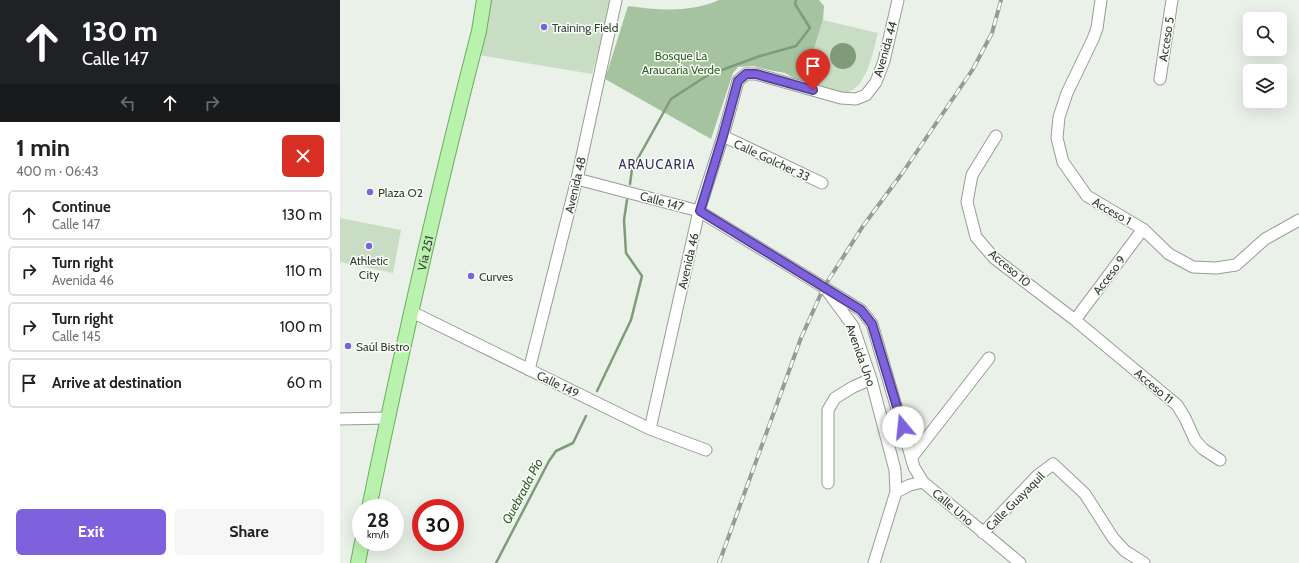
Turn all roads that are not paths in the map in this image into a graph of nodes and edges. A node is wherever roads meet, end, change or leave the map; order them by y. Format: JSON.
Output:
{"nodes":[{"id":1,"x":484,"y":0,"type":"edge"},
{"id":2,"x":616,"y":0,"type":"edge"},
{"id":3,"x":898,"y":0,"type":"edge"},
{"id":4,"x":1101,"y":0,"type":"edge"},
{"id":5,"x":1172,"y":0,"type":"edge"},
{"id":6,"x":746,"y":74,"type":"joint"},
{"id":7,"x":1160,"y":79,"type":"dead end"},
{"id":8,"x":723,"y":136,"type":"junction"},
{"id":9,"x":996,"y":136,"type":"dead end"},
{"id":10,"x":577,"y":179,"type":"junction"},
{"id":11,"x":822,"y":183,"type":"dead end"},
{"id":12,"x":700,"y":211,"type":"junction"},
{"id":13,"x":1299,"y":220,"type":"edge"},
{"id":14,"x":1143,"y":229,"type":"junction"},
{"id":15,"x":824,"y":287,"type":"junction"},
{"id":16,"x":412,"y":312,"type":"junction"},
{"id":17,"x":1075,"y":320,"type":"junction"},
{"id":18,"x":989,"y":358,"type":"dead end"},
{"id":19,"x":529,"y":370,"type":"junction"},
{"id":20,"x":871,"y":379,"type":"junction"},
{"id":21,"x":388,"y":418,"type":"junction"},
{"id":22,"x":340,"y":419,"type":"edge"},
{"id":23,"x":650,"y":429,"type":"junction"},
{"id":24,"x":706,"y":450,"type":"dead end"},
{"id":25,"x":1220,"y":460,"type":"dead end"},
{"id":26,"x":913,"y":462,"type":"junction"},
{"id":27,"x":895,"y":470,"type":"junction"},
{"id":28,"x":828,"y":483,"type":"dead end"},
{"id":29,"x":915,"y":484,"type":"junction"},
{"id":30,"x":896,"y":492,"type":"junction"},
{"id":31,"x":371,"y":499,"type":"edge"},
{"id":32,"x":983,"y":533,"type":"junction"},
{"id":33,"x":360,"y":551,"type":"edge"},
{"id":34,"x":358,"y":562,"type":"edge"},
{"id":35,"x":874,"y":563,"type":"edge"},
{"id":36,"x":1020,"y":563,"type":"edge"},
{"id":37,"x":1144,"y":563,"type":"edge"}],
"edges":[{"from":1,"to":16,"type":"main road","name":"Vía 251"},
{"from":2,"to":10,"type":"street","name":"Avenida 48"},
{"from":3,"to":6,"type":"street","name":"Avenida 44"},
{"from":4,"to":14,"type":"street","name":"Acceso 1"},
{"from":5,"to":7,"type":"street","name":"Acceso 5"},
{"from":6,"to":8,"type":"street","name":"Avenida 46"},
{"from":8,"to":11,"type":"street","name":"Calle Golcher 33"},
{"from":8,"to":12,"type":"street","name":"Avenida 46"},
{"from":9,"to":17,"type":"street","name":"Acceso 10"},
{"from":10,"to":12,"type":"street","name":"Calle 147"},
{"from":10,"to":19,"type":"street","name":"Avenida 48"},
{"from":12,"to":15,"type":"street","name":"Calle 147"},
{"from":12,"to":23,"type":"street","name":"Avenida 46"},
{"from":13,"to":14,"type":"street","name":"Acceso 1"},
{"from":14,"to":17,"type":"street","name":"Acceso 9"},
{"from":15,"to":20,"type":"street","name":"Avenida Uno"},
{"from":15,"to":26,"type":"street","name":"Avenida Uno"},
{"from":16,"to":19,"type":"street","name":"Calle 149"},
{"from":16,"to":21,"type":"main road","name":"Vía 251"},
{"from":17,"to":25,"type":"street","name":"Acceso 11"},
{"from":18,"to":26,"type":"street"},
{"from":19,"to":23,"type":"street","name":"Calle 149"},
{"from":20,"to":27,"type":"street","name":"Avenida Uno"},
{"from":20,"to":28,"type":"street"},
{"from":21,"to":22,"type":"street"},
{"from":21,"to":31,"type":"main road","name":"Vía 251"},
{"from":23,"to":24,"type":"street","name":"Calle 149"},
{"from":26,"to":29,"type":"street","name":"Avenida Uno"},
{"from":27,"to":29,"type":"street"},
{"from":27,"to":30,"type":"street","name":"Avenida Uno"},
{"from":29,"to":30,"type":"street"},
{"from":29,"to":32,"type":"street","name":"Calle Uno"},
{"from":30,"to":35,"type":"street","name":"Avenida Uno"},
{"from":32,"to":36,"type":"street","name":"Calle Uno"},
{"from":32,"to":37,"type":"street","name":"Calle Guayaquil"},
{"from":33,"to":34,"type":"main road"}]}
